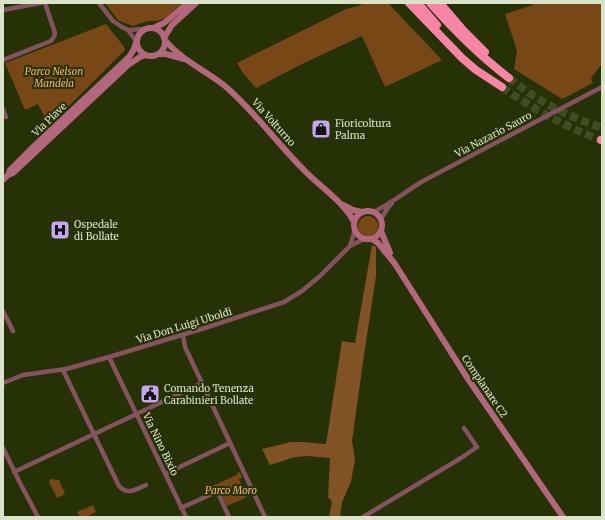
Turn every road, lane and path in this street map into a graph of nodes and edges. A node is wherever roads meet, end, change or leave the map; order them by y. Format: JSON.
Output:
{"nodes":[{"id":1,"x":41,"y":3,"type":"edge"},
{"id":2,"x":45,"y":3,"type":"edge"},
{"id":3,"x":99,"y":3,"type":"edge"},
{"id":4,"x":188,"y":3,"type":"edge"},
{"id":5,"x":196,"y":3,"type":"edge"},
{"id":6,"x":408,"y":3,"type":"edge"},
{"id":7,"x":418,"y":3,"type":"edge"},
{"id":8,"x":430,"y":3,"type":"edge"},
{"id":9,"x":440,"y":3,"type":"edge"},
{"id":10,"x":3,"y":10,"type":"edge"},
{"id":11,"x":153,"y":28,"type":"junction"},
{"id":12,"x":145,"y":29,"type":"junction"},
{"id":13,"x":128,"y":30,"type":"junction"},
{"id":14,"x":164,"y":39,"type":"junction"},
{"id":15,"x":136,"y":42,"type":"junction"},
{"id":16,"x":158,"y":54,"type":"junction"},
{"id":17,"x":146,"y":55,"type":"junction"},
{"id":18,"x":185,"y":59,"type":"junction"},
{"id":19,"x":3,"y":60,"type":"edge"},
{"id":20,"x":602,"y":87,"type":"edge"},
{"id":21,"x":3,"y":108,"type":"edge"},
{"id":22,"x":6,"y":117,"type":"dead end"},
{"id":23,"x":8,"y":175,"type":"junction"},
{"id":24,"x":3,"y":180,"type":"edge"},
{"id":25,"x":394,"y":200,"type":"junction"},
{"id":26,"x":342,"y":205,"type":"junction"},
{"id":27,"x":362,"y":212,"type":"junction"},
{"id":28,"x":373,"y":212,"type":"junction"},
{"id":29,"x":381,"y":219,"type":"junction"},
{"id":30,"x":354,"y":222,"type":"junction"},
{"id":31,"x":355,"y":230,"type":"junction"},
{"id":32,"x":381,"y":231,"type":"junction"},
{"id":33,"x":364,"y":238,"type":"junction"},
{"id":34,"x":372,"y":239,"type":"junction"},
{"id":35,"x":350,"y":246,"type":"junction"},
{"id":36,"x":395,"y":264,"type":"junction"},
{"id":37,"x":3,"y":311,"type":"edge"},
{"id":38,"x":13,"y":331,"type":"dead end"},
{"id":39,"x":183,"y":335,"type":"junction"},
{"id":40,"x":109,"y":357,"type":"junction"},
{"id":41,"x":63,"y":370,"type":"junction"},
{"id":42,"x":3,"y":383,"type":"edge"},
{"id":43,"x":202,"y":383,"type":"junction"},
{"id":44,"x":137,"y":414,"type":"junction"},
{"id":45,"x":464,"y":428,"type":"dead end"},
{"id":46,"x":95,"y":434,"type":"junction"},
{"id":47,"x":230,"y":443,"type":"junction"},
{"id":48,"x":3,"y":448,"type":"edge"},
{"id":49,"x":15,"y":474,"type":"junction"},
{"id":50,"x":165,"y":474,"type":"junction"},
{"id":51,"x":146,"y":485,"type":"dead end"},
{"id":52,"x":181,"y":508,"type":"junction"},
{"id":53,"x":38,"y":517,"type":"edge"},
{"id":54,"x":186,"y":517,"type":"edge"},
{"id":55,"x":230,"y":517,"type":"edge"},
{"id":56,"x":265,"y":517,"type":"edge"},
{"id":57,"x":363,"y":517,"type":"edge"},
{"id":58,"x":563,"y":517,"type":"edge"}],
"edges":[{"from":1,"to":10,"type":"street"},
{"from":2,"to":19,"type":"street"},
{"from":3,"to":13,"type":"street"},
{"from":4,"to":11,"type":"street"},
{"from":5,"to":14,"type":"street"},
{"from":6,"to":7,"type":"highway"},
{"from":8,"to":9,"type":"highway"},
{"from":11,"to":12,"type":"street"},
{"from":11,"to":14,"type":"street"},
{"from":12,"to":13,"type":"street"},
{"from":12,"to":15,"type":"street"},
{"from":13,"to":15,"type":"street"},
{"from":14,"to":16,"type":"street"},
{"from":14,"to":18,"type":"street","name":"Via Volturno"},
{"from":15,"to":17,"type":"street"},
{"from":15,"to":23,"type":"street","name":"Via Piave"},
{"from":16,"to":17,"type":"street"},
{"from":16,"to":18,"type":"street","name":"Via Volturno"},
{"from":17,"to":23,"type":"street","name":"Via Piave"},
{"from":18,"to":26,"type":"street","name":"Via Volturno"},
{"from":20,"to":25,"type":"street","name":"Via Nazario Sauro"},
{"from":21,"to":22,"type":"street"},
{"from":23,"to":24,"type":"street","name":"Via Piave"},
{"from":25,"to":28,"type":"street","name":"Via Nazario Sauro"},
{"from":25,"to":29,"type":"street","name":"Via Nazario Sauro"},
{"from":26,"to":27,"type":"street","name":"Via Volturno"},
{"from":26,"to":30,"type":"street","name":"Via Volturno"},
{"from":27,"to":28,"type":"street"},
{"from":27,"to":30,"type":"street"},
{"from":28,"to":29,"type":"street"},
{"from":29,"to":32,"type":"street"},
{"from":30,"to":31,"type":"street"},
{"from":31,"to":33,"type":"street"},
{"from":31,"to":35,"type":"street","name":"Via Don Luigi Uboldi"},
{"from":32,"to":34,"type":"street"},
{"from":32,"to":36,"type":"street","name":"Complanare C2"},
{"from":33,"to":34,"type":"street"},
{"from":33,"to":35,"type":"street","name":"Via Don Luigi Uboldi"},
{"from":34,"to":36,"type":"street","name":"Complanare C2"},
{"from":35,"to":39,"type":"street","name":"Via Don Luigi Uboldi"},
{"from":36,"to":58,"type":"street","name":"Complanare C2"},
{"from":37,"to":38,"type":"street"},
{"from":39,"to":40,"type":"street","name":"Via Don Luigi Uboldi"},
{"from":39,"to":43,"type":"street"},
{"from":40,"to":41,"type":"street","name":"Via Don Luigi Uboldi"},
{"from":40,"to":44,"type":"street","name":"Via Nino Bixio"},
{"from":41,"to":42,"type":"street","name":"Via Don Luigi Uboldi"},
{"from":41,"to":46,"type":"street"},
{"from":43,"to":44,"type":"street"},
{"from":43,"to":47,"type":"street"},
{"from":44,"to":46,"type":"street"},
{"from":44,"to":50,"type":"street","name":"Via Nino Bixio"},
{"from":45,"to":57,"type":"street"},
{"from":46,"to":49,"type":"street"},
{"from":46,"to":51,"type":"street"},
{"from":47,"to":50,"type":"street"},
{"from":47,"to":56,"type":"street"},
{"from":48,"to":49,"type":"street"},
{"from":49,"to":53,"type":"street"},
{"from":50,"to":52,"type":"street","name":"Via Nino Bixio"},
{"from":52,"to":54,"type":"street","name":"Via Nino Bixio"},
{"from":52,"to":55,"type":"street"}]}
